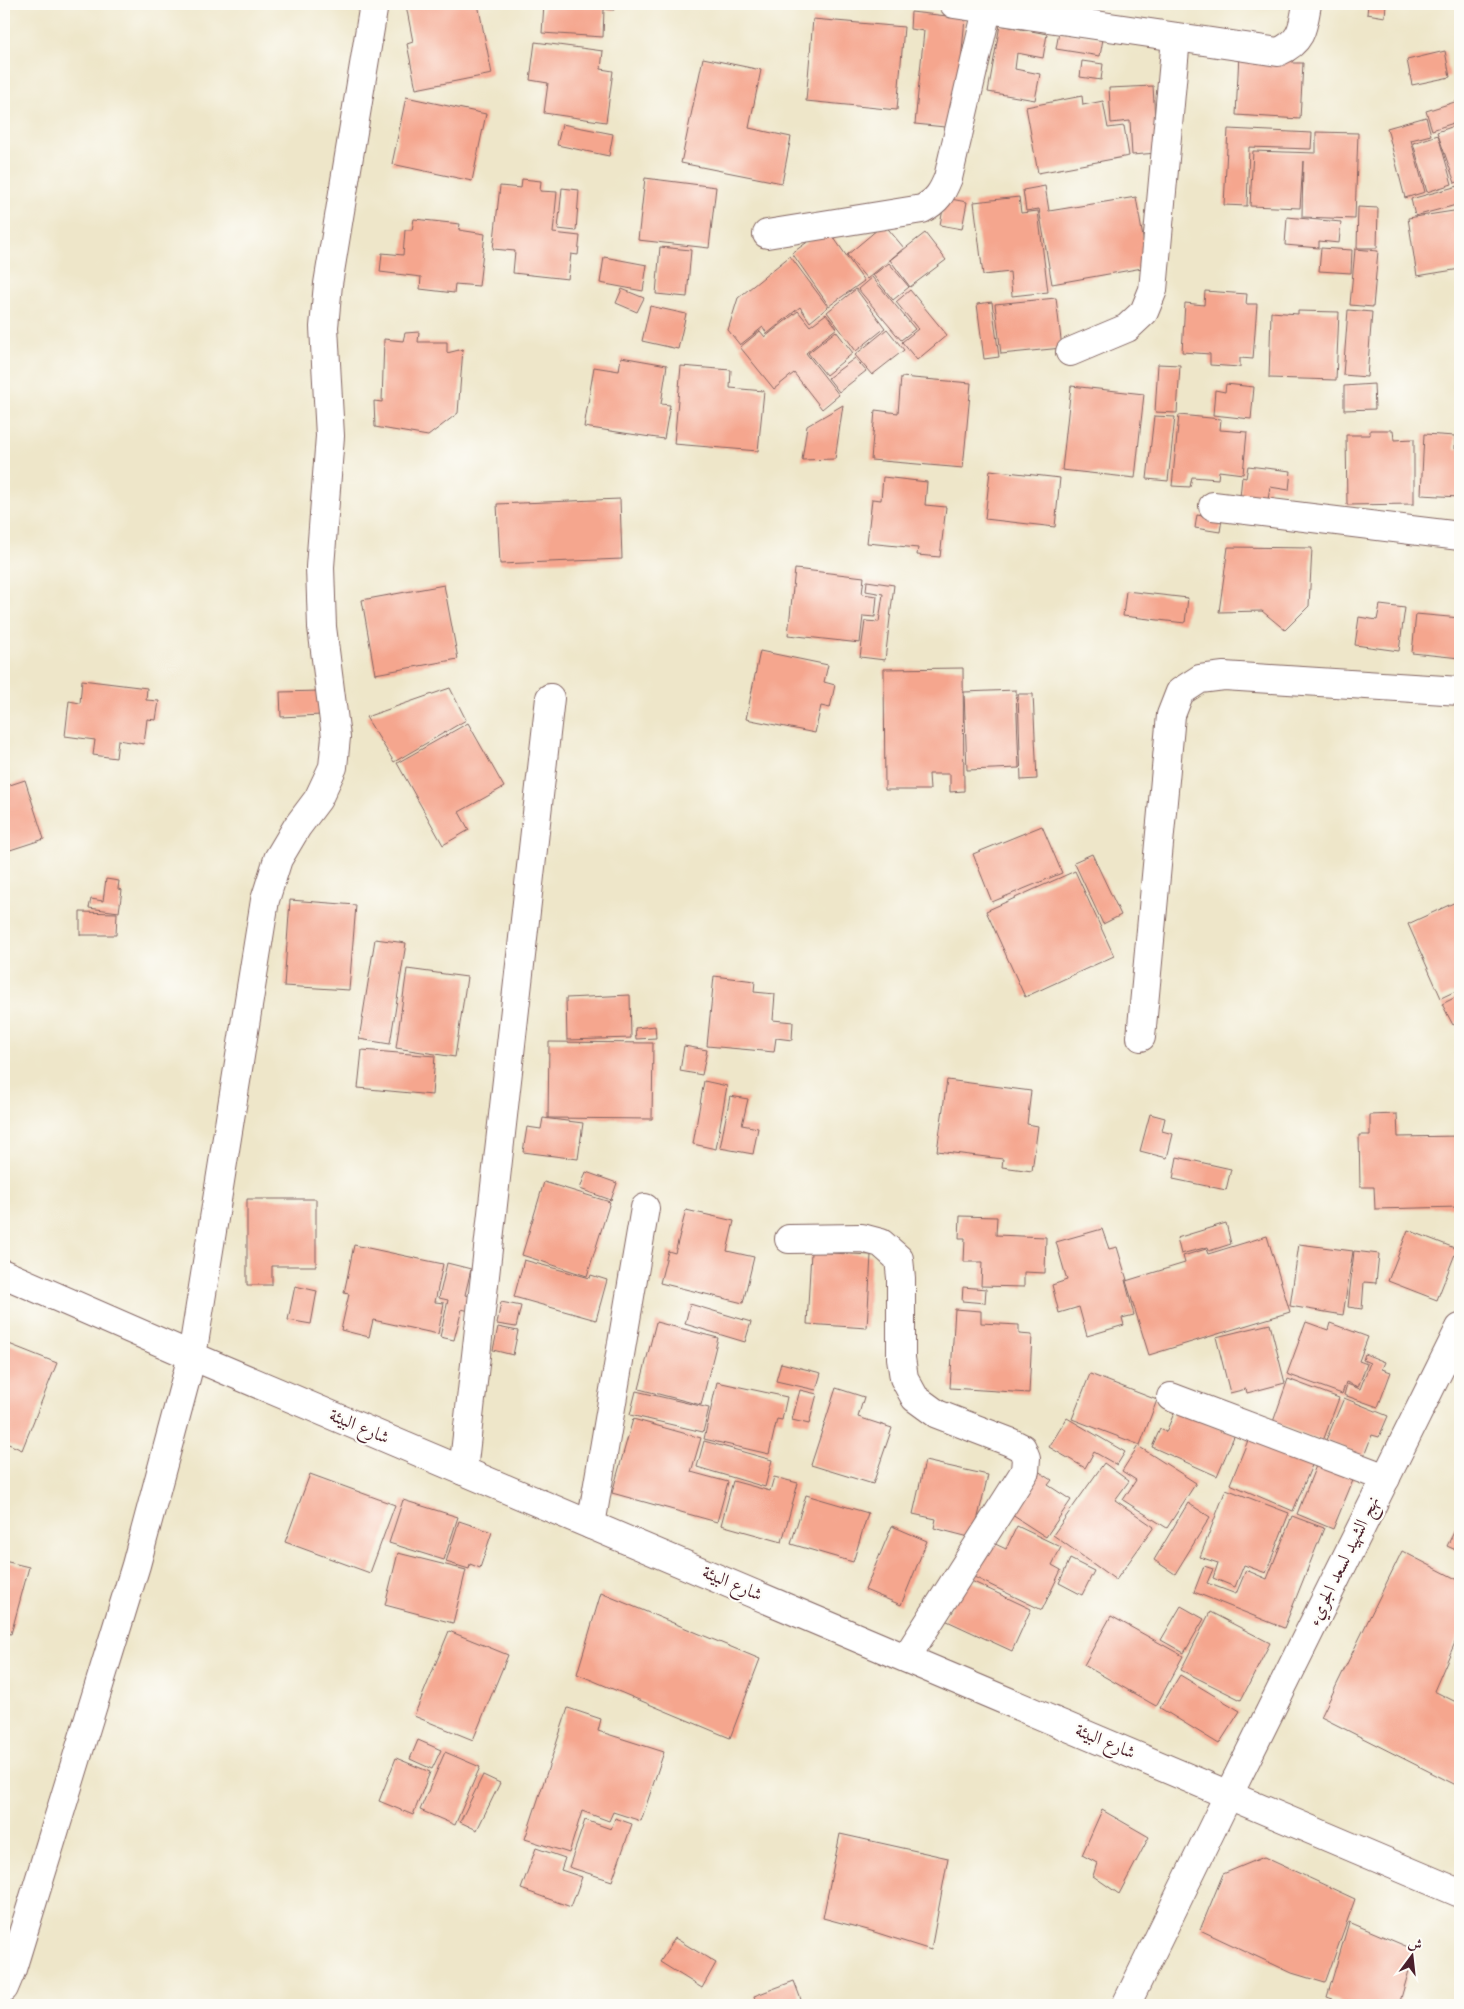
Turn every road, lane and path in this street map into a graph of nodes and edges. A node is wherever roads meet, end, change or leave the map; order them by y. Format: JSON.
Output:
{"nodes":[{"id":1,"x":374,"y":4,"type":"edge"},
{"id":2,"x":954,"y":4,"type":"edge"},
{"id":3,"x":1308,"y":4,"type":"edge"},
{"id":4,"x":987,"y":10,"type":"junction"},
{"id":5,"x":1176,"y":38,"type":"junction"},
{"id":6,"x":767,"y":234,"type":"dead end"},
{"id":7,"x":1070,"y":352,"type":"dead end"},
{"id":8,"x":1213,"y":506,"type":"dead end"},
{"id":9,"x":1460,"y":536,"type":"edge"},
{"id":10,"x":1460,"y":691,"type":"edge"},
{"id":11,"x":550,"y":698,"type":"dead end"},
{"id":12,"x":1141,"y":1037,"type":"dead end"},
{"id":13,"x":645,"y":1208,"type":"dead end"},
{"id":14,"x":789,"y":1239,"type":"dead end"},
{"id":15,"x":4,"y":1274,"type":"edge"},
{"id":16,"x":1460,"y":1328,"type":"edge"},
{"id":17,"x":192,"y":1356,"type":"junction"},
{"id":18,"x":1171,"y":1397,"type":"dead end"},
{"id":19,"x":463,"y":1471,"type":"junction"},
{"id":20,"x":1386,"y":1478,"type":"junction"},
{"id":21,"x":591,"y":1525,"type":"junction"},
{"id":22,"x":906,"y":1658,"type":"junction"},
{"id":23,"x":1229,"y":1794,"type":"junction"},
{"id":24,"x":1460,"y":1893,"type":"edge"},
{"id":25,"x":4,"y":1988,"type":"edge"},
{"id":26,"x":1126,"y":2005,"type":"edge"}],
"edges":[{"from":1,"to":17,"type":"street"},
{"from":2,"to":4,"type":"street"},
{"from":3,"to":5,"type":"street"},
{"from":4,"to":5,"type":"street"},
{"from":4,"to":6,"type":"street"},
{"from":5,"to":7,"type":"street"},
{"from":8,"to":9,"type":"street"},
{"from":10,"to":12,"type":"street"},
{"from":11,"to":19,"type":"street"},
{"from":13,"to":21,"type":"street"},
{"from":14,"to":22,"type":"street"},
{"from":15,"to":17,"type":"street","name":"شارع البيئة"},
{"from":16,"to":20,"type":"street","name":"نهج الشهيد لسعد الجريء"},
{"from":17,"to":19,"type":"street","name":"شارع البيئة"},
{"from":17,"to":25,"type":"street"},
{"from":18,"to":20,"type":"street"},
{"from":19,"to":21,"type":"street","name":"شارع البيئة"},
{"from":20,"to":23,"type":"street","name":"نهج الشهيد لسعد الجريء"},
{"from":21,"to":22,"type":"street","name":"شارع البيئة"},
{"from":22,"to":23,"type":"street","name":"شارع البيئة"},
{"from":23,"to":24,"type":"street","name":"شارع البيئة"},
{"from":23,"to":26,"type":"street","name":"نهج الشهيد لسعد الجريء"}]}
